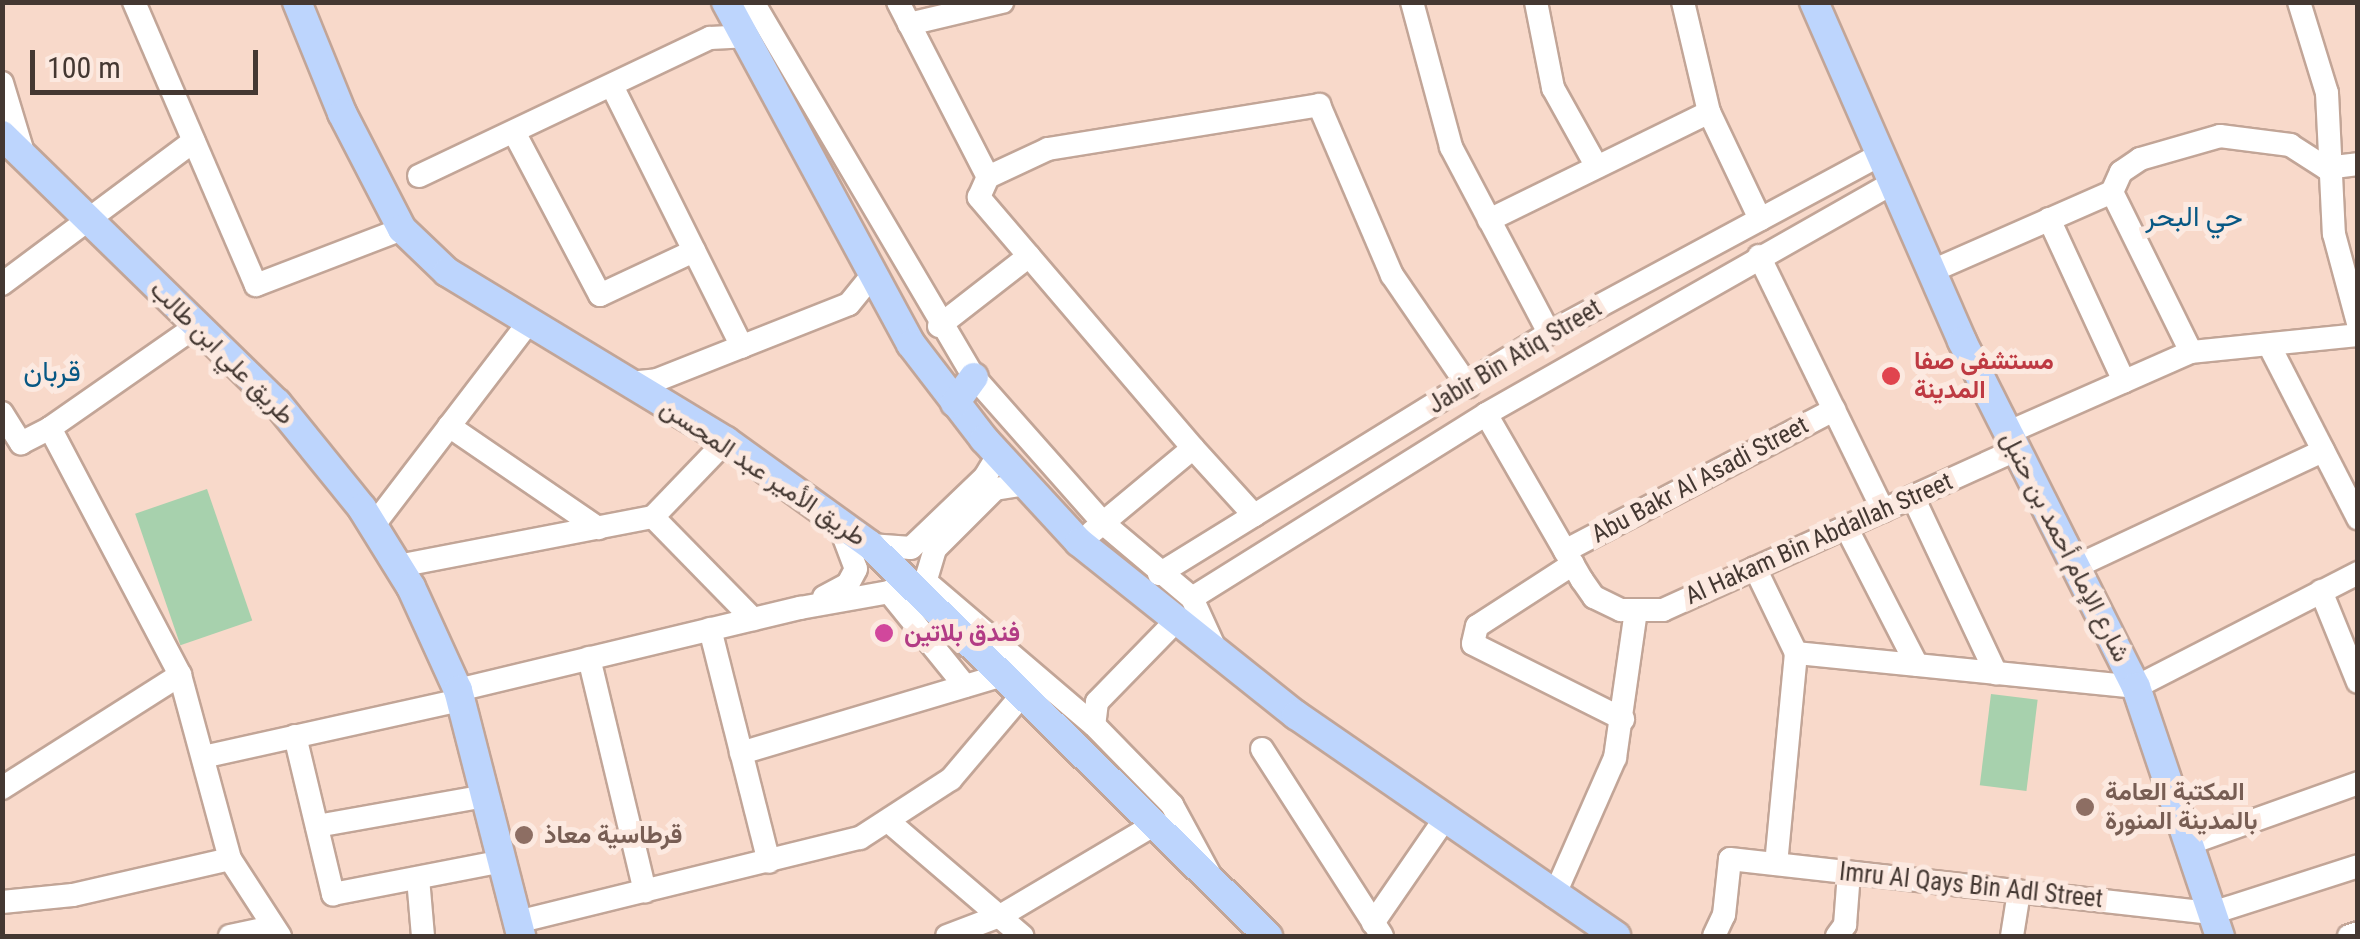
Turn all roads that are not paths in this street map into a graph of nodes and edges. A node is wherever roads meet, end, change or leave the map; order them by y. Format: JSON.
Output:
{"nodes":[{"id":1,"x":134,"y":2,"type":"edge"},
{"id":2,"x":297,"y":2,"type":"edge"},
{"id":3,"x":726,"y":2,"type":"edge"},
{"id":4,"x":753,"y":2,"type":"edge"},
{"id":5,"x":898,"y":2,"type":"edge"},
{"id":6,"x":1002,"y":2,"type":"edge"},
{"id":7,"x":1412,"y":2,"type":"edge"},
{"id":8,"x":1536,"y":2,"type":"edge"},
{"id":9,"x":1683,"y":2,"type":"edge"},
{"id":10,"x":1814,"y":2,"type":"edge"},
{"id":11,"x":2299,"y":2,"type":"edge"},
{"id":12,"x":909,"y":24,"type":"junction"},
{"id":13,"x":745,"y":36,"type":"junction"},
{"id":14,"x":2,"y":84,"type":"edge"},
{"id":15,"x":613,"y":88,"type":"junction"},
{"id":16,"x":1709,"y":112,"type":"junction"},
{"id":17,"x":515,"y":134,"type":"junction"},
{"id":18,"x":2,"y":136,"type":"edge"},
{"id":19,"x":194,"y":141,"type":"junction"},
{"id":20,"x":1879,"y":155,"type":"junction"},
{"id":21,"x":24,"y":156,"type":"junction"},
{"id":22,"x":2358,"y":164,"type":"edge"},
{"id":23,"x":1597,"y":167,"type":"junction"},
{"id":24,"x":2326,"y":168,"type":"junction"},
{"id":25,"x":419,"y":176,"type":"dead end"},
{"id":26,"x":988,"y":177,"type":"junction"},
{"id":27,"x":1893,"y":183,"type":"junction"},
{"id":28,"x":2112,"y":192,"type":"junction"},
{"id":29,"x":856,"y":214,"type":"junction"},
{"id":30,"x":1760,"y":219,"type":"junction"},
{"id":31,"x":2050,"y":219,"type":"junction"},
{"id":32,"x":1489,"y":220,"type":"junction"},
{"id":33,"x":91,"y":222,"type":"junction"},
{"id":34,"x":402,"y":228,"type":"junction"},
{"id":35,"x":694,"y":250,"type":"junction"},
{"id":36,"x":1030,"y":256,"type":"junction"},
{"id":37,"x":1759,"y":256,"type":"junction"},
{"id":38,"x":1688,"y":258,"type":"junction"},
{"id":39,"x":2349,"y":265,"type":"edge"},
{"id":40,"x":1932,"y":271,"type":"junction"},
{"id":41,"x":872,"y":276,"type":"junction"},
{"id":42,"x":2,"y":284,"type":"edge"},
{"id":43,"x":1704,"y":285,"type":"junction"},
{"id":44,"x":528,"y":323,"type":"junction"},
{"id":45,"x":2358,"y":323,"type":"edge"},
{"id":46,"x":196,"y":326,"type":"junction"},
{"id":47,"x":939,"y":326,"type":"junction"},
{"id":48,"x":1549,"y":333,"type":"junction"},
{"id":49,"x":2358,"y":335,"type":"edge"},
{"id":50,"x":2269,"y":345,"type":"junction"},
{"id":51,"x":742,"y":347,"type":"junction"},
{"id":52,"x":2191,"y":352,"type":"junction"},
{"id":53,"x":974,"y":377,"type":"junction"},
{"id":54,"x":2124,"y":381,"type":"junction"},
{"id":55,"x":629,"y":383,"type":"junction"},
{"id":56,"x":1468,"y":386,"type":"junction"},
{"id":57,"x":955,"y":403,"type":"junction"},
{"id":58,"x":1834,"y":410,"type":"junction"},
{"id":59,"x":2,"y":414,"type":"edge"},
{"id":60,"x":1486,"y":414,"type":"junction"},
{"id":61,"x":449,"y":426,"type":"junction"},
{"id":62,"x":50,"y":428,"type":"junction"},
{"id":63,"x":726,"y":440,"type":"junction"},
{"id":64,"x":2011,"y":441,"type":"junction"},
{"id":65,"x":12,"y":448,"type":"edge"},
{"id":66,"x":1193,"y":448,"type":"junction"},
{"id":67,"x":2323,"y":451,"type":"junction"},
{"id":68,"x":1000,"y":454,"type":"junction"},
{"id":69,"x":1352,"y":456,"type":"junction"},
{"id":70,"x":1371,"y":483,"type":"junction"},
{"id":71,"x":1027,"y":484,"type":"junction"},
{"id":72,"x":1913,"y":496,"type":"junction"},
{"id":73,"x":1883,"y":510,"type":"junction"},
{"id":74,"x":1254,"y":515,"type":"junction"},
{"id":75,"x":653,"y":518,"type":"junction"},
{"id":76,"x":2358,"y":518,"type":"edge"},
{"id":77,"x":838,"y":520,"type":"junction"},
{"id":78,"x":1103,"y":523,"type":"junction"},
{"id":79,"x":373,"y":526,"type":"junction"},
{"id":80,"x":1846,"y":527,"type":"junction"},
{"id":81,"x":598,"y":528,"type":"junction"},
{"id":82,"x":1079,"y":542,"type":"junction"},
{"id":83,"x":870,"y":545,"type":"junction"},
{"id":84,"x":1569,"y":557,"type":"junction"},
{"id":85,"x":398,"y":566,"type":"junction"},
{"id":86,"x":2075,"y":567,"type":"junction"},
{"id":87,"x":1755,"y":568,"type":"junction"},
{"id":88,"x":2358,"y":573,"type":"edge"},
{"id":89,"x":1159,"y":574,"type":"junction"},
{"id":90,"x":2322,"y":591,"type":"junction"},
{"id":91,"x":888,"y":592,"type":"junction"},
{"id":92,"x":923,"y":594,"type":"junction"},
{"id":93,"x":1192,"y":598,"type":"junction"},
{"id":94,"x":800,"y":608,"type":"junction"},
{"id":95,"x":1636,"y":610,"type":"junction"},
{"id":96,"x":753,"y":619,"type":"junction"},
{"id":97,"x":1174,"y":623,"type":"junction"},
{"id":98,"x":710,"y":629,"type":"junction"},
{"id":99,"x":1796,"y":653,"type":"junction"},
{"id":100,"x":589,"y":658,"type":"junction"},
{"id":101,"x":1219,"y":658,"type":"junction"},
{"id":102,"x":1918,"y":665,"type":"junction"},
{"id":103,"x":1996,"y":673,"type":"junction"},
{"id":104,"x":180,"y":675,"type":"junction"},
{"id":105,"x":1002,"y":675,"type":"junction"},
{"id":106,"x":2358,"y":682,"type":"edge"},
{"id":107,"x":965,"y":686,"type":"junction"},
{"id":108,"x":2136,"y":687,"type":"junction"},
{"id":109,"x":459,"y":695,"type":"junction"},
{"id":110,"x":1022,"y":695,"type":"junction"},
{"id":111,"x":1622,"y":720,"type":"junction"},
{"id":112,"x":1094,"y":725,"type":"junction"},
{"id":113,"x":296,"y":736,"type":"junction"},
{"id":114,"x":1262,"y":750,"type":"dead end"},
{"id":115,"x":741,"y":753,"type":"junction"},
{"id":116,"x":203,"y":757,"type":"junction"},
{"id":117,"x":2358,"y":783,"type":"edge"},
{"id":118,"x":2,"y":788,"type":"edge"},
{"id":119,"x":485,"y":796,"type":"junction"},
{"id":120,"x":1444,"y":820,"type":"junction"},
{"id":121,"x":888,"y":821,"type":"junction"},
{"id":122,"x":1154,"y":824,"type":"junction"},
{"id":123,"x":317,"y":826,"type":"junction"},
{"id":124,"x":2188,"y":844,"type":"junction"},
{"id":125,"x":230,"y":859,"type":"junction"},
{"id":126,"x":502,"y":861,"type":"junction"},
{"id":127,"x":769,"y":862,"type":"junction"},
{"id":128,"x":1776,"y":864,"type":"junction"},
{"id":129,"x":2358,"y":866,"type":"edge"},
{"id":130,"x":1849,"y":873,"type":"junction"},
{"id":131,"x":418,"y":878,"type":"junction"},
{"id":132,"x":1214,"y":884,"type":"junction"},
{"id":133,"x":645,"y":891,"type":"junction"},
{"id":134,"x":2020,"y":892,"type":"junction"},
{"id":135,"x":1554,"y":896,"type":"junction"},
{"id":136,"x":2,"y":902,"type":"edge"},
{"id":137,"x":1002,"y":915,"type":"junction"},
{"id":138,"x":2216,"y":925,"type":"edge"},
{"id":139,"x":519,"y":929,"type":"edge"},
{"id":140,"x":1378,"y":930,"type":"edge"},
{"id":141,"x":276,"y":932,"type":"edge"},
{"id":142,"x":1849,"y":933,"type":"edge"},
{"id":143,"x":2358,"y":934,"type":"edge"},
{"id":144,"x":230,"y":936,"type":"edge"},
{"id":145,"x":422,"y":936,"type":"edge"},
{"id":146,"x":946,"y":936,"type":"edge"},
{"id":147,"x":1022,"y":936,"type":"edge"},
{"id":148,"x":1268,"y":936,"type":"edge"},
{"id":149,"x":1616,"y":936,"type":"edge"},
{"id":150,"x":1714,"y":936,"type":"edge"},
{"id":151,"x":2012,"y":936,"type":"edge"},
{"id":152,"x":2349,"y":936,"type":"edge"}],
"edges":[{"from":1,"to":19,"type":"street"},
{"from":2,"to":34,"type":"main road","name":"طريق الأمير عبد المحسن"},
{"from":3,"to":13,"type":"main road"},
{"from":4,"to":29,"type":"street"},
{"from":5,"to":12,"type":"street"},
{"from":6,"to":12,"type":"street"},
{"from":7,"to":32,"type":"street"},
{"from":8,"to":23,"type":"street"},
{"from":9,"to":16,"type":"street"},
{"from":10,"to":20,"type":"main road","name":"شارع الإمام أحمد بن حنبل"},
{"from":11,"to":24,"type":"street"},
{"from":12,"to":26,"type":"street"},
{"from":13,"to":15,"type":"street"},
{"from":13,"to":29,"type":"main road"},
{"from":14,"to":21,"type":"street"},
{"from":15,"to":17,"type":"street"},
{"from":15,"to":35,"type":"street"},
{"from":16,"to":23,"type":"street"},
{"from":16,"to":30,"type":"street"},
{"from":17,"to":25,"type":"street"},
{"from":17,"to":35,"type":"street"},
{"from":18,"to":21,"type":"main road","name":"طريق علي ابن طالب"},
{"from":19,"to":33,"type":"street"},
{"from":19,"to":34,"type":"street"},
{"from":20,"to":27,"type":"main road","name":"شارع الإمام أحمد بن حنبل"},
{"from":20,"to":30,"type":"street","name":"Jabir Bin Atiq Street"},
{"from":21,"to":33,"type":"main road","name":"طريق علي ابن طالب"},
{"from":22,"to":24,"type":"street"},
{"from":23,"to":32,"type":"street"},
{"from":24,"to":28,"type":"street"},
{"from":24,"to":39,"type":"street"},
{"from":26,"to":36,"type":"street"},
{"from":26,"to":56,"type":"street"},
{"from":27,"to":37,"type":"street","name":"Jabir Bin Atiq Street"},
{"from":27,"to":40,"type":"main road","name":"شارع الإمام أحمد بن حنبل"},
{"from":28,"to":31,"type":"street"},
{"from":28,"to":52,"type":"street"},
{"from":29,"to":41,"type":"main road"},
{"from":29,"to":47,"type":"street"},
{"from":30,"to":38,"type":"street","name":"Jabir Bin Atiq Street"},
{"from":31,"to":40,"type":"street"},
{"from":31,"to":54,"type":"street"},
{"from":32,"to":48,"type":"street"},
{"from":33,"to":42,"type":"street"},
{"from":33,"to":46,"type":"main road","name":"طريق علي ابن طالب"},
{"from":34,"to":44,"type":"main road","name":"طريق الأمير عبد المحسن"},
{"from":35,"to":51,"type":"street"},
{"from":36,"to":47,"type":"street"},
{"from":36,"to":66,"type":"street"},
{"from":37,"to":43,"type":"street","name":"Jabir Bin Atiq Street"},
{"from":37,"to":58,"type":"street"},
{"from":38,"to":43,"type":"street"},
{"from":38,"to":48,"type":"street","name":"Jabir Bin Atiq Street"},
{"from":39,"to":45,"type":"street"},
{"from":40,"to":64,"type":"main road","name":"شارع الإمام أحمد بن حنبل"},
{"from":41,"to":51,"type":"street"},
{"from":41,"to":57,"type":"main road"},
{"from":43,"to":60,"type":"street","name":"Jabir Bin Atiq Street"},
{"from":44,"to":55,"type":"main road","name":"طريق الأمير عبد المحسن"},
{"from":44,"to":61,"type":"street"},
{"from":46,"to":62,"type":"street"},
{"from":46,"to":79,"type":"main road","name":"طريق علي ابن طالب"},
{"from":47,"to":53,"type":"street"},
{"from":48,"to":56,"type":"street","name":"Jabir Bin Atiq Street"},
{"from":49,"to":50,"type":"street","name":"Al Hakam Bin Abdallah Street"},
{"from":50,"to":52,"type":"street","name":"Al Hakam Bin Abdallah Street"},
{"from":50,"to":67,"type":"street"},
{"from":51,"to":55,"type":"street"},
{"from":52,"to":54,"type":"street","name":"Al Hakam Bin Abdallah Street"},
{"from":53,"to":57,"type":"main road"},
{"from":53,"to":78,"type":"street"},
{"from":54,"to":64,"type":"street","name":"Al Hakam Bin Abdallah Street"},
{"from":55,"to":63,"type":"main road","name":"طريق الأمير عبد المحسن"},
{"from":56,"to":69,"type":"street","name":"Jabir Bin Atiq Street"},
{"from":57,"to":68,"type":"main road"},
{"from":58,"to":73,"type":"street"},
{"from":58,"to":84,"type":"street","name":"Abu Bakr Al Asadi Street"},
{"from":59,"to":65,"type":"street"},
{"from":60,"to":70,"type":"street","name":"Jabir Bin Atiq Street"},
{"from":60,"to":84,"type":"street"},
{"from":61,"to":79,"type":"street"},
{"from":61,"to":81,"type":"street"},
{"from":62,"to":65,"type":"street"},
{"from":62,"to":104,"type":"street"},
{"from":63,"to":75,"type":"street"},
{"from":63,"to":77,"type":"main road","name":"طريق الأمير عبد المحسن"},
{"from":64,"to":72,"type":"street","name":"Al Hakam Bin Abdallah Street"},
{"from":64,"to":86,"type":"main road","name":"شارع الإمام أحمد بن حنبل"},
{"from":66,"to":74,"type":"street"},
{"from":66,"to":78,"type":"street"},
{"from":67,"to":76,"type":"street"},
{"from":67,"to":86,"type":"street"},
{"from":68,"to":71,"type":"main road"},
{"from":68,"to":83,"type":"street"},
{"from":69,"to":70,"type":"street"},
{"from":69,"to":74,"type":"street","name":"Jabir Bin Atiq Street"},
{"from":70,"to":93,"type":"street","name":"Jabir Bin Atiq Street"},
{"from":71,"to":82,"type":"main road"},
{"from":71,"to":92,"type":"street"},
{"from":72,"to":73,"type":"street","name":"Al Hakam Bin Abdallah Street"},
{"from":72,"to":103,"type":"street"},
{"from":73,"to":80,"type":"street","name":"Al Hakam Bin Abdallah Street"},
{"from":74,"to":89,"type":"street","name":"Jabir Bin Atiq Street"},
{"from":75,"to":81,"type":"street"},
{"from":75,"to":96,"type":"street"},
{"from":77,"to":83,"type":"main road","name":"طريق الأمير عبد المحسن"},
{"from":77,"to":94,"type":"street"},
{"from":78,"to":82,"type":"street"},
{"from":78,"to":89,"type":"street"},
{"from":79,"to":85,"type":"main road","name":"طريق علي ابن طالب"},
{"from":80,"to":87,"type":"street","name":"Al Hakam Bin Abdallah Street"},
{"from":80,"to":102,"type":"street"},
{"from":81,"to":85,"type":"street"},
{"from":82,"to":97,"type":"main road"},
{"from":83,"to":92,"type":"main road","name":"طريق الأمير عبد المحسن"},
{"from":84,"to":95,"type":"street"},
{"from":84,"to":111,"type":"street","name":"Abu Bakr Al Asadi Street"},
{"from":85,"to":109,"type":"main road","name":"طريق علي ابن طالب"},
{"from":86,"to":108,"type":"main road","name":"شارع الإمام أحمد بن حنبل"},
{"from":87,"to":95,"type":"street","name":"Al Hakam Bin Abdallah Street"},
{"from":87,"to":99,"type":"street"},
{"from":88,"to":90,"type":"street"},
{"from":89,"to":93,"type":"street"},
{"from":90,"to":106,"type":"street"},
{"from":90,"to":108,"type":"street"},
{"from":91,"to":92,"type":"street"},
{"from":91,"to":94,"type":"street"},
{"from":91,"to":107,"type":"street"},
{"from":92,"to":105,"type":"main road","name":"طريق الأمير عبد المحسن"},
{"from":92,"to":112,"type":"street"},
{"from":93,"to":101,"type":"street"},
{"from":94,"to":96,"type":"street"},
{"from":95,"to":111,"type":"street"},
{"from":96,"to":98,"type":"street"},
{"from":97,"to":101,"type":"main road"},
{"from":97,"to":112,"type":"street"},
{"from":98,"to":100,"type":"street"},
{"from":98,"to":115,"type":"street"},
{"from":99,"to":102,"type":"street"},
{"from":99,"to":128,"type":"street"},
{"from":100,"to":109,"type":"street"},
{"from":100,"to":133,"type":"street"},
{"from":101,"to":120,"type":"main road"},
{"from":102,"to":103,"type":"street"},
{"from":103,"to":108,"type":"street"},
{"from":104,"to":116,"type":"street"},
{"from":104,"to":118,"type":"street"},
{"from":105,"to":107,"type":"street"},
{"from":105,"to":110,"type":"main road","name":"طريق الأمير عبد المحسن"},
{"from":107,"to":115,"type":"street"},
{"from":108,"to":124,"type":"main road","name":"شارع الإمام أحمد بن حنبل"},
{"from":109,"to":113,"type":"street"},
{"from":109,"to":119,"type":"main road","name":"طريق علي ابن طالب"},
{"from":110,"to":121,"type":"street"},
{"from":110,"to":122,"type":"main road","name":"طريق الأمير عبد المحسن"},
{"from":111,"to":135,"type":"street"},
{"from":112,"to":132,"type":"street"},
{"from":113,"to":116,"type":"street"},
{"from":113,"to":123,"type":"street"},
{"from":114,"to":140,"type":"street"},
{"from":115,"to":127,"type":"street"},
{"from":116,"to":125,"type":"street"},
{"from":117,"to":124,"type":"street"},
{"from":119,"to":123,"type":"street"},
{"from":119,"to":126,"type":"main road","name":"طريق علي ابن طالب"},
{"from":120,"to":135,"type":"main road"},
{"from":120,"to":140,"type":"street"},
{"from":121,"to":127,"type":"street"},
{"from":121,"to":137,"type":"street"},
{"from":122,"to":132,"type":"main road","name":"طريق الأمير عبد المحسن"},
{"from":122,"to":137,"type":"street"},
{"from":123,"to":131,"type":"street"},
{"from":124,"to":138,"type":"main road","name":"شارع الإمام أحمد بن حنبل"},
{"from":125,"to":136,"type":"street"},
{"from":125,"to":141,"type":"street"},
{"from":126,"to":131,"type":"street"},
{"from":126,"to":139,"type":"main road","name":"طريق علي ابن طالب"},
{"from":127,"to":133,"type":"street"},
{"from":128,"to":130,"type":"street","name":"Imru Al Qays Bin Adl Street"},
{"from":128,"to":150,"type":"street","name":"Imru Al Qays Bin Adl Street"},
{"from":129,"to":138,"type":"street"},
{"from":130,"to":134,"type":"street","name":"Imru Al Qays Bin Adl Street"},
{"from":130,"to":142,"type":"street"},
{"from":131,"to":145,"type":"street"},
{"from":132,"to":148,"type":"main road","name":"طريق الأمير عبد المحسن"},
{"from":133,"to":139,"type":"street"},
{"from":134,"to":138,"type":"street","name":"Imru Al Qays Bin Adl Street"},
{"from":134,"to":151,"type":"street"},
{"from":135,"to":149,"type":"main road"},
{"from":137,"to":146,"type":"street"},
{"from":137,"to":147,"type":"street"},
{"from":141,"to":144,"type":"street"},
{"from":143,"to":152,"type":"street"}]}
